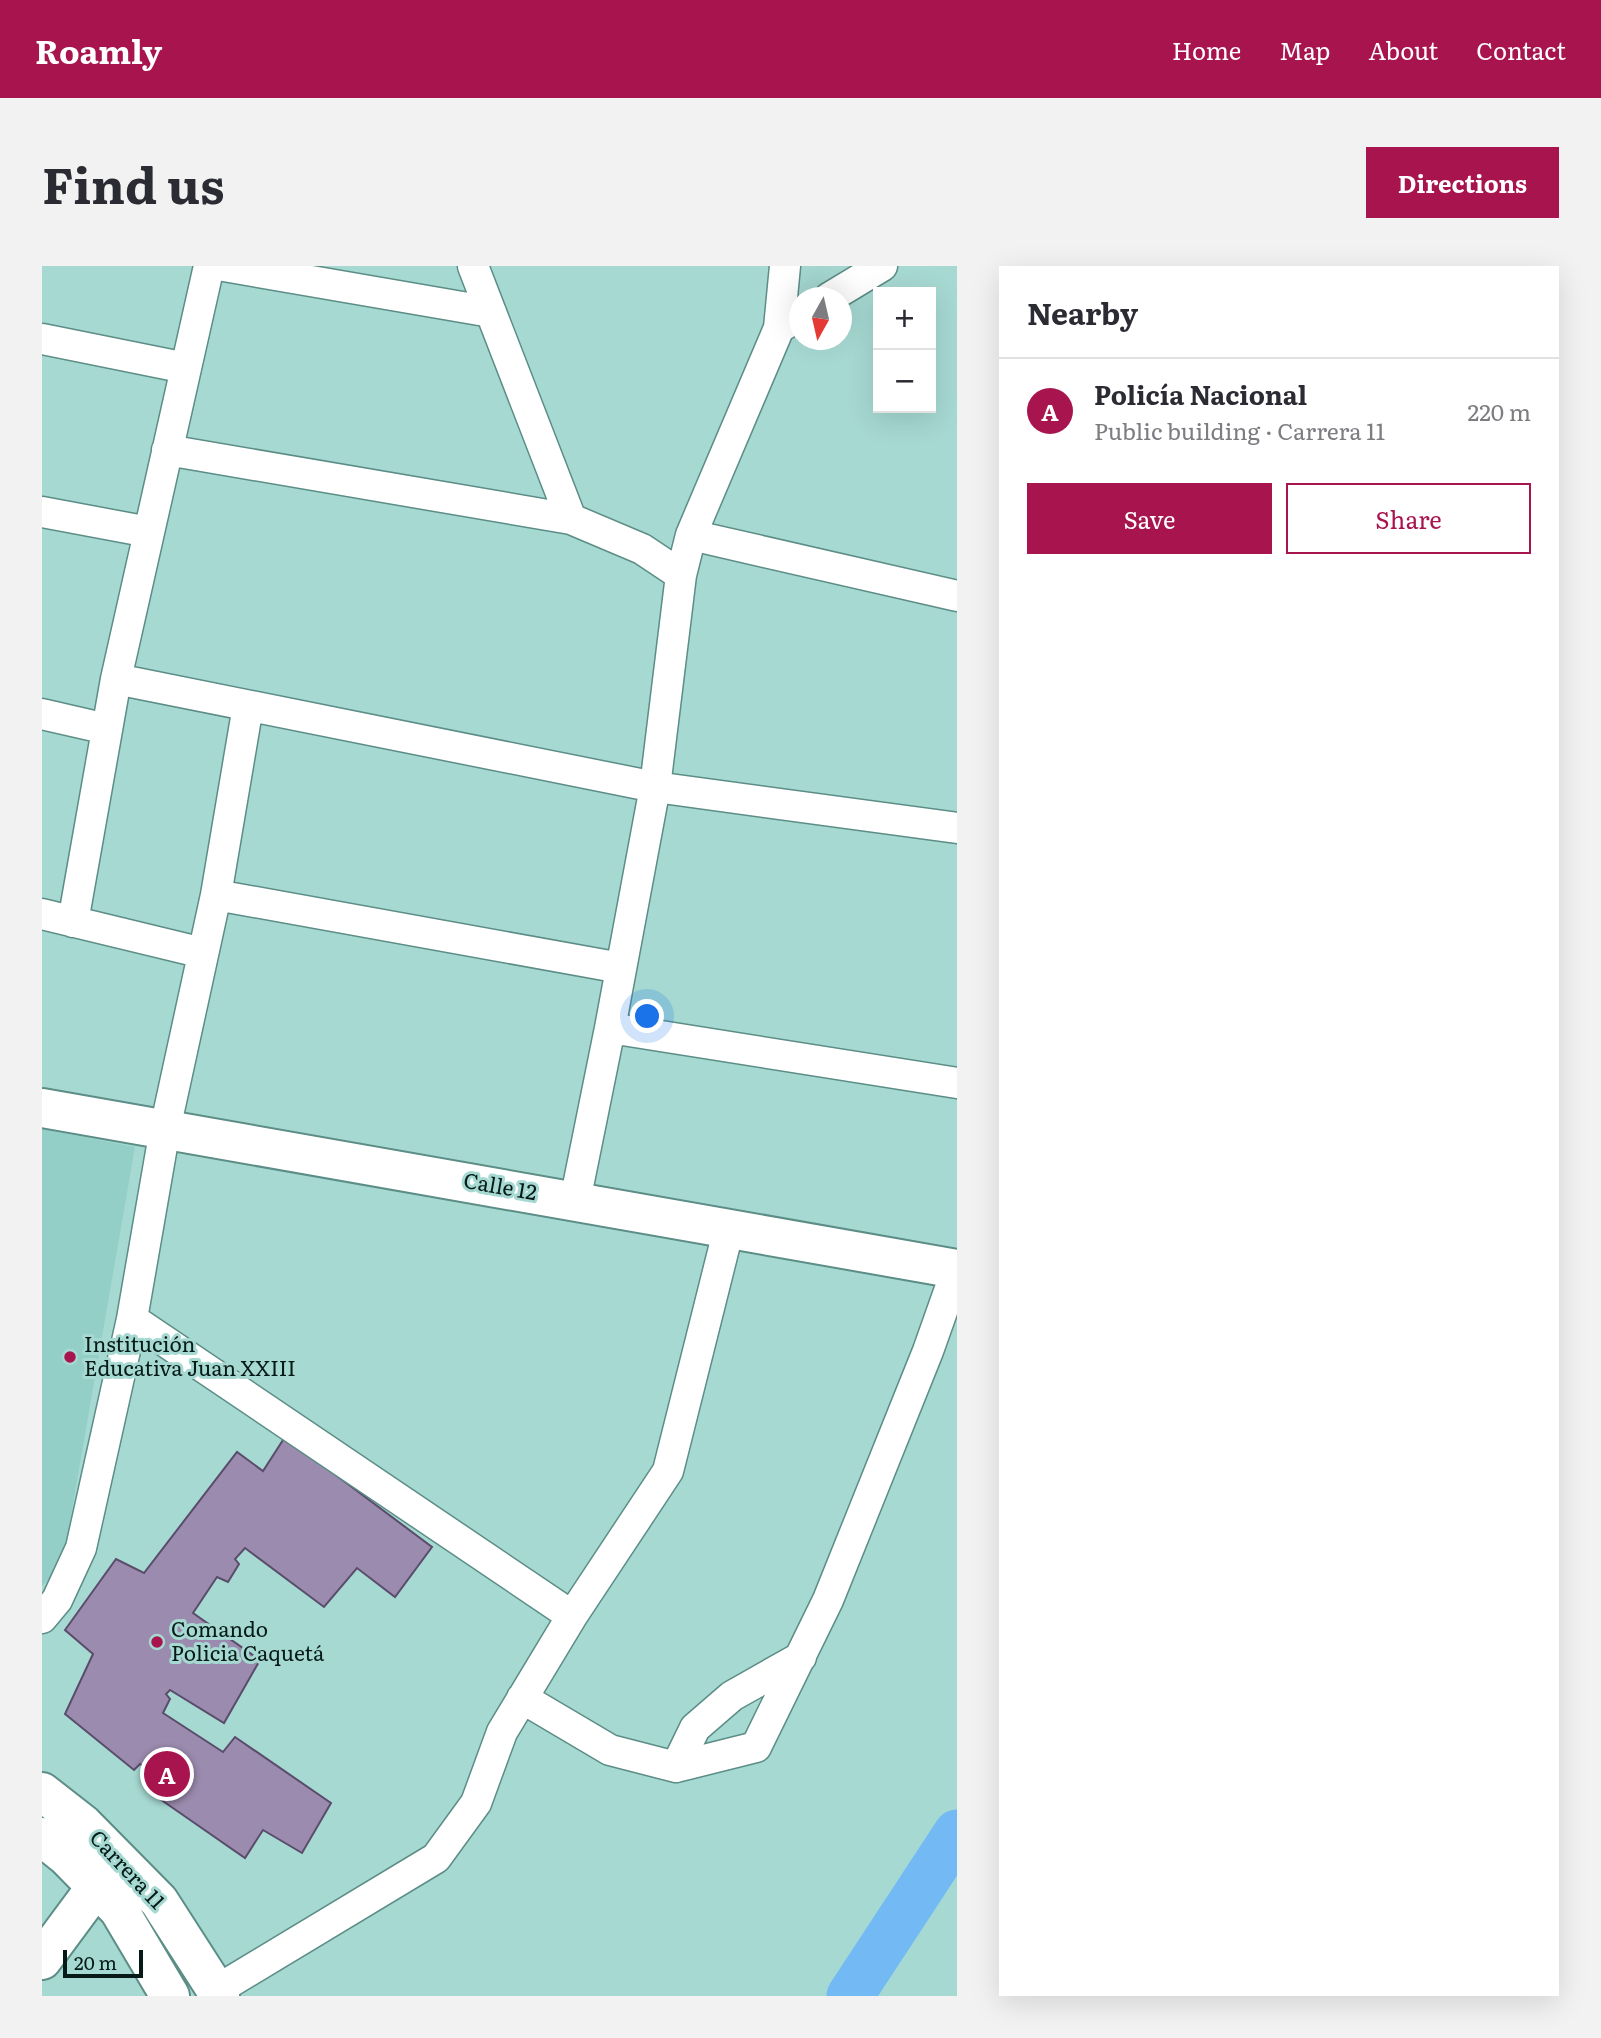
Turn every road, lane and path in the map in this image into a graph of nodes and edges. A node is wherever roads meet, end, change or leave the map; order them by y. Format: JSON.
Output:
{"nodes":[{"id":1,"x":209,"y":266,"type":"edge"},
{"id":2,"x":224,"y":266,"type":"edge"},
{"id":3,"x":473,"y":266,"type":"edge"},
{"id":4,"x":785,"y":266,"type":"edge"},
{"id":5,"x":882,"y":266,"type":"edge"},
{"id":6,"x":848,"y":287,"type":"edge"},
{"id":7,"x":491,"y":312,"type":"junction"},
{"id":8,"x":789,"y":322,"type":"edge"},
{"id":9,"x":42,"y":339,"type":"edge"},
{"id":10,"x":186,"y":368,"type":"junction"},
{"id":11,"x":167,"y":450,"type":"junction"},
{"id":12,"x":42,"y":512,"type":"edge"},
{"id":13,"x":571,"y":519,"type":"junction"},
{"id":14,"x":149,"y":532,"type":"junction"},
{"id":15,"x":691,"y":535,"type":"junction"},
{"id":16,"x":681,"y":576,"type":"junction"},
{"id":17,"x":957,"y":596,"type":"edge"},
{"id":18,"x":116,"y":679,"type":"junction"},
{"id":19,"x":248,"y":706,"type":"junction"},
{"id":20,"x":42,"y":714,"type":"edge"},
{"id":21,"x":107,"y":729,"type":"junction"},
{"id":22,"x":655,"y":787,"type":"junction"},
{"id":23,"x":957,"y":828,"type":"edge"},
{"id":24,"x":216,"y":895,"type":"junction"},
{"id":25,"x":42,"y":914,"type":"edge"},
{"id":26,"x":73,"y":922,"type":"junction"},
{"id":27,"x":203,"y":953,"type":"junction"},
{"id":28,"x":621,"y":968,"type":"junction"},
{"id":29,"x":610,"y":1028,"type":"junction"},
{"id":30,"x":957,"y":1083,"type":"edge"},
{"id":31,"x":42,"y":1108,"type":"edge"},
{"id":32,"x":165,"y":1129,"type":"junction"},
{"id":33,"x":575,"y":1200,"type":"junction"},
{"id":34,"x":729,"y":1228,"type":"junction"},
{"id":35,"x":957,"y":1269,"type":"edge"},
{"id":36,"x":132,"y":1319,"type":"junction"},
{"id":37,"x":572,"y":1616,"type":"junction"},
{"id":38,"x":42,"y":1618,"type":"edge"},
{"id":39,"x":800,"y":1657,"type":"junction"},
{"id":40,"x":522,"y":1698,"type":"junction"},
{"id":41,"x":676,"y":1767,"type":"junction"},
{"id":42,"x":42,"y":1792,"type":"edge"},
{"id":43,"x":42,"y":1837,"type":"edge"},
{"id":44,"x":96,"y":1887,"type":"junction"},
{"id":45,"x":42,"y":1959,"type":"edge"},
{"id":46,"x":218,"y":1993,"type":"edge"},
{"id":47,"x":170,"y":1996,"type":"edge"}],
"edges":[{"from":1,"to":10,"type":"street"},
{"from":2,"to":7,"type":"street"},
{"from":3,"to":7,"type":"street"},
{"from":4,"to":8,"type":"street"},
{"from":5,"to":6,"type":"street"},
{"from":7,"to":13,"type":"street"},
{"from":8,"to":15,"type":"street"},
{"from":9,"to":10,"type":"street"},
{"from":10,"to":11,"type":"street"},
{"from":11,"to":13,"type":"street"},
{"from":11,"to":14,"type":"street"},
{"from":12,"to":14,"type":"street"},
{"from":13,"to":16,"type":"street"},
{"from":14,"to":18,"type":"street"},
{"from":15,"to":16,"type":"street"},
{"from":15,"to":17,"type":"street"},
{"from":16,"to":22,"type":"street"},
{"from":18,"to":19,"type":"street"},
{"from":18,"to":21,"type":"street"},
{"from":19,"to":22,"type":"street"},
{"from":19,"to":24,"type":"street"},
{"from":20,"to":21,"type":"street"},
{"from":21,"to":26,"type":"street"},
{"from":22,"to":23,"type":"street"},
{"from":22,"to":28,"type":"street"},
{"from":24,"to":27,"type":"street"},
{"from":24,"to":28,"type":"street"},
{"from":25,"to":26,"type":"street"},
{"from":26,"to":27,"type":"street"},
{"from":27,"to":32,"type":"street"},
{"from":28,"to":29,"type":"street"},
{"from":29,"to":30,"type":"street"},
{"from":29,"to":33,"type":"street"},
{"from":31,"to":32,"type":"street","name":"Calle 12"},
{"from":32,"to":33,"type":"street","name":"Calle 12"},
{"from":32,"to":36,"type":"street"},
{"from":33,"to":34,"type":"street","name":"Calle 12"},
{"from":34,"to":35,"type":"street","name":"Calle 12"},
{"from":34,"to":37,"type":"street"},
{"from":35,"to":39,"type":"street"},
{"from":36,"to":37,"type":"street"},
{"from":36,"to":38,"type":"street"},
{"from":37,"to":40,"type":"street"},
{"from":39,"to":41,"type":"street"},
{"from":39,"to":41,"type":"street"},
{"from":40,"to":41,"type":"street"},
{"from":40,"to":46,"type":"street"},
{"from":42,"to":46,"type":"street","name":"Carrera 11"},
{"from":43,"to":44,"type":"street","name":"Carrera 11"},
{"from":44,"to":45,"type":"street"},
{"from":44,"to":47,"type":"street","name":"Carrera 11"}]}
